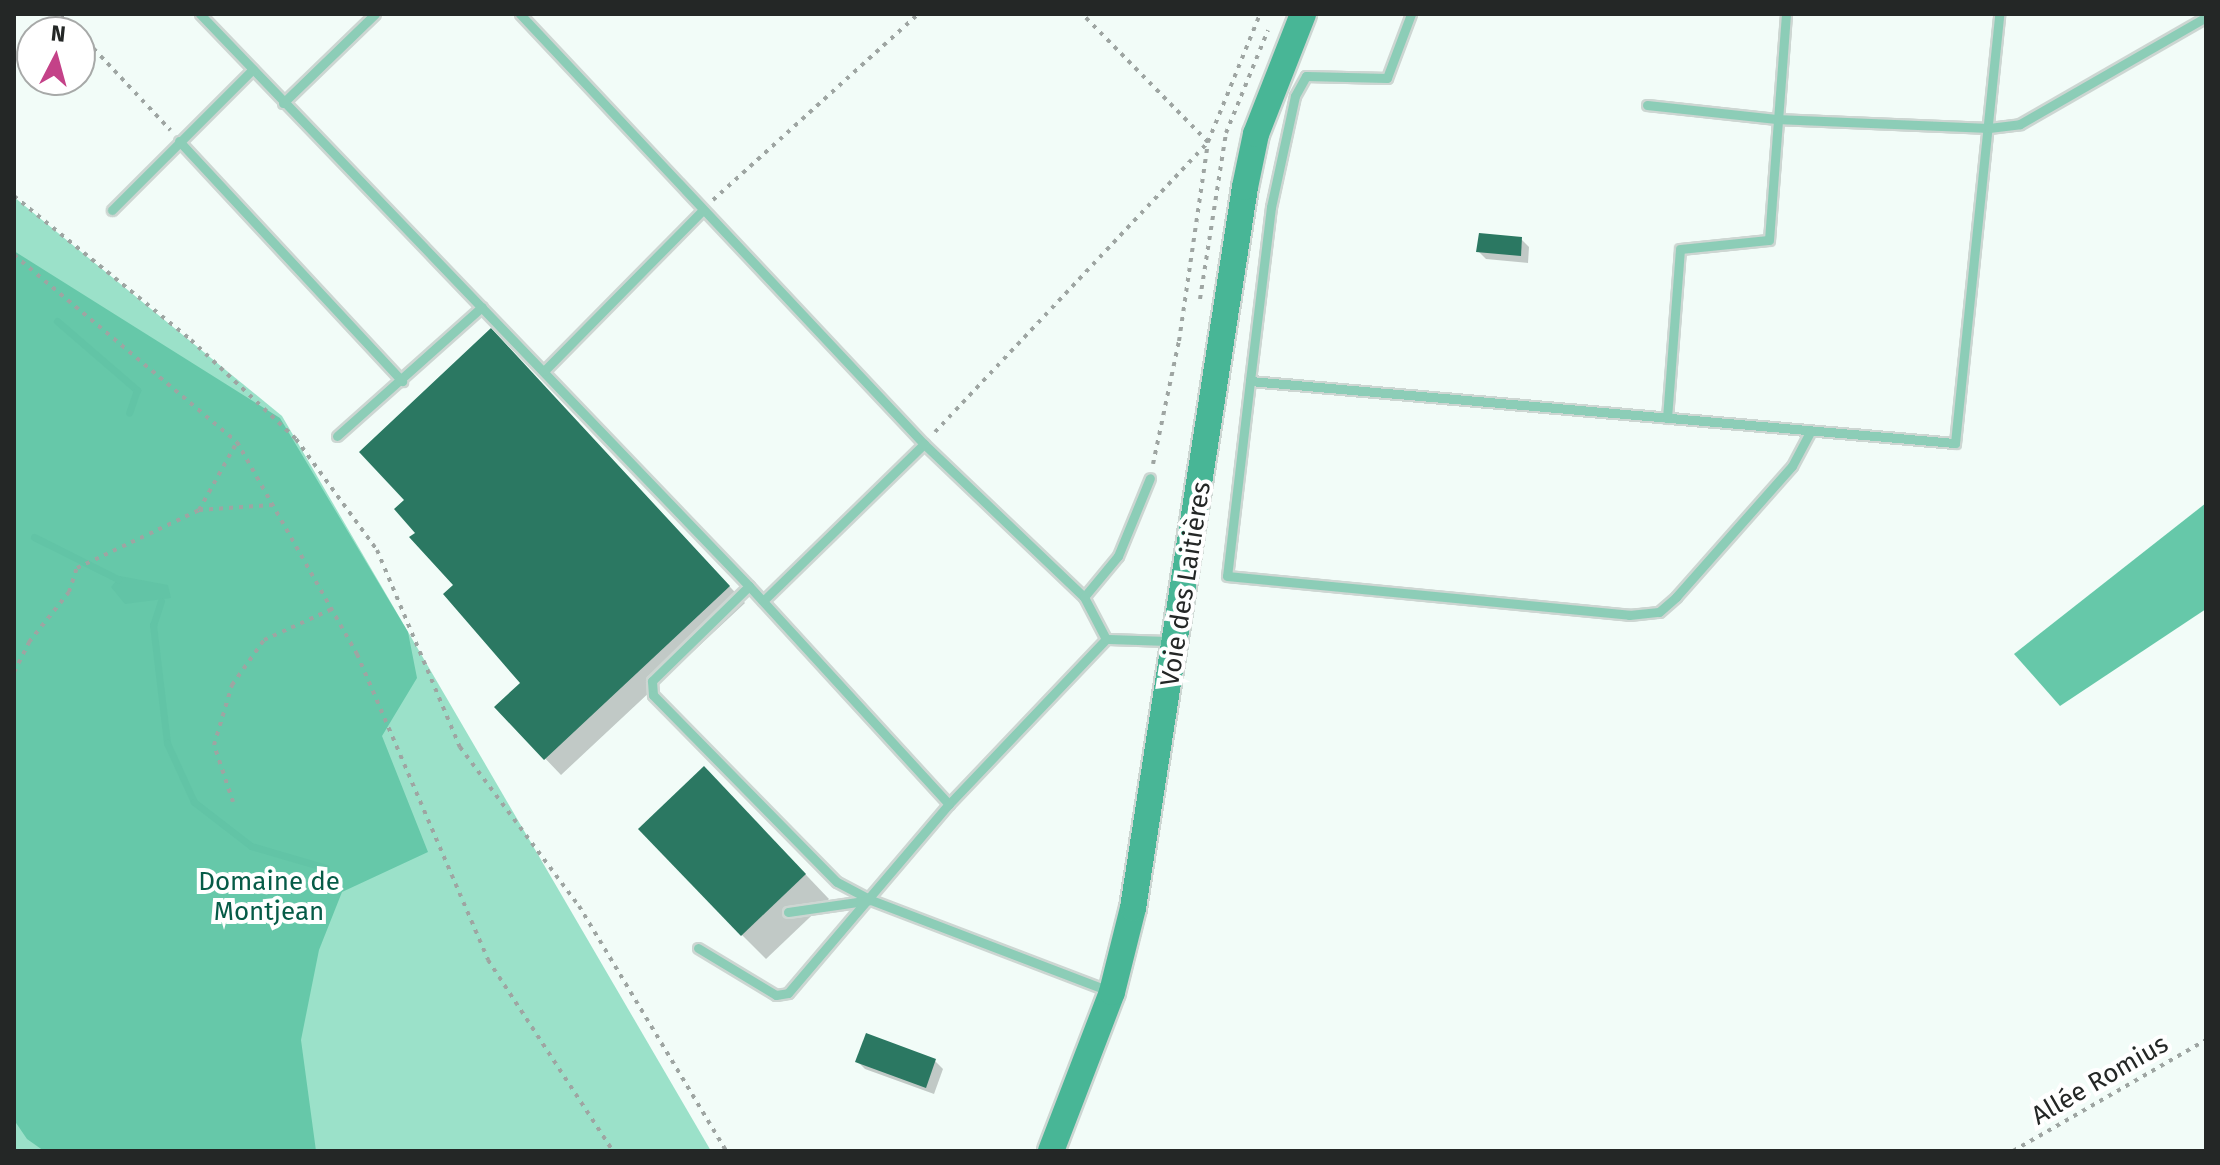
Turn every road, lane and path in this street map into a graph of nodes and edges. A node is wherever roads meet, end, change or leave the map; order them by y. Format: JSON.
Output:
{"nodes":[{"id":1,"x":200,"y":14,"type":"edge"},
{"id":2,"x":375,"y":14,"type":"edge"},
{"id":3,"x":520,"y":14,"type":"edge"},
{"id":4,"x":918,"y":14,"type":"edge"},
{"id":5,"x":1082,"y":14,"type":"edge"},
{"id":6,"x":1260,"y":14,"type":"edge"},
{"id":7,"x":1303,"y":14,"type":"edge"},
{"id":8,"x":1411,"y":14,"type":"edge"},
{"id":9,"x":1786,"y":14,"type":"edge"},
{"id":10,"x":1999,"y":14,"type":"edge"},
{"id":11,"x":2206,"y":17,"type":"edge"},
{"id":12,"x":96,"y":51,"type":"edge"},
{"id":13,"x":253,"y":69,"type":"junction"},
{"id":14,"x":283,"y":103,"type":"junction"},
{"id":15,"x":1647,"y":105,"type":"dead end"},
{"id":16,"x":1776,"y":119,"type":"junction"},
{"id":17,"x":1989,"y":128,"type":"junction"},
{"id":18,"x":179,"y":141,"type":"junction"},
{"id":19,"x":1208,"y":142,"type":"junction"},
{"id":20,"x":14,"y":196,"type":"edge"},
{"id":21,"x":112,"y":210,"type":"dead end"},
{"id":22,"x":703,"y":210,"type":"junction"},
{"id":23,"x":14,"y":255,"type":"edge"},
{"id":24,"x":482,"y":307,"type":"junction"},
{"id":25,"x":544,"y":371,"type":"junction"},
{"id":26,"x":402,"y":381,"type":"junction"},
{"id":27,"x":1250,"y":381,"type":"junction"},
{"id":28,"x":1667,"y":418,"type":"junction"},
{"id":29,"x":1811,"y":431,"type":"junction"},
{"id":30,"x":337,"y":436,"type":"dead end"},
{"id":31,"x":237,"y":442,"type":"junction"},
{"id":32,"x":924,"y":444,"type":"junction"},
{"id":33,"x":1150,"y":478,"type":"joint"},
{"id":34,"x":273,"y":505,"type":"junction"},
{"id":35,"x":199,"y":510,"type":"junction"},
{"id":36,"x":749,"y":586,"type":"junction"},
{"id":37,"x":1084,"y":597,"type":"junction"},
{"id":38,"x":763,"y":601,"type":"junction"},
{"id":39,"x":332,"y":609,"type":"junction"},
{"id":40,"x":1106,"y":639,"type":"junction"},
{"id":41,"x":1177,"y":641,"type":"junction"},
{"id":42,"x":14,"y":672,"type":"edge"},
{"id":43,"x":233,"y":802,"type":"dead end"},
{"id":44,"x":949,"y":804,"type":"junction"},
{"id":45,"x":871,"y":900,"type":"junction"},
{"id":46,"x":788,"y":912,"type":"dead end"},
{"id":47,"x":698,"y":948,"type":"dead end"},
{"id":48,"x":1112,"y":992,"type":"junction"},
{"id":49,"x":2206,"y":1040,"type":"edge"},
{"id":50,"x":613,"y":1151,"type":"edge"},
{"id":51,"x":726,"y":1151,"type":"edge"},
{"id":52,"x":1051,"y":1151,"type":"edge"},
{"id":53,"x":2013,"y":1151,"type":"edge"}],
"edges":[{"from":1,"to":13,"type":"lane"},
{"from":2,"to":14,"type":"lane"},
{"from":3,"to":22,"type":"lane"},
{"from":4,"to":22,"type":"path"},
{"from":5,"to":19,"type":"path"},
{"from":6,"to":19,"type":"path"},
{"from":7,"to":41,"type":"street","name":"Voie des Laitières"},
{"from":8,"to":27,"type":"lane"},
{"from":9,"to":16,"type":"lane"},
{"from":10,"to":17,"type":"lane"},
{"from":11,"to":17,"type":"lane"},
{"from":12,"to":18,"type":"path"},
{"from":13,"to":14,"type":"lane"},
{"from":13,"to":18,"type":"lane"},
{"from":14,"to":24,"type":"lane"},
{"from":15,"to":16,"type":"lane"},
{"from":16,"to":17,"type":"lane"},
{"from":16,"to":28,"type":"lane"},
{"from":17,"to":29,"type":"lane"},
{"from":18,"to":21,"type":"lane"},
{"from":18,"to":26,"type":"lane"},
{"from":19,"to":32,"type":"path"},
{"from":19,"to":33,"type":"path"},
{"from":20,"to":51,"type":"path"},
{"from":22,"to":25,"type":"lane"},
{"from":22,"to":32,"type":"lane"},
{"from":23,"to":31,"type":"path"},
{"from":24,"to":25,"type":"lane"},
{"from":24,"to":26,"type":"lane"},
{"from":25,"to":36,"type":"lane"},
{"from":26,"to":30,"type":"lane"},
{"from":27,"to":28,"type":"lane"},
{"from":27,"to":29,"type":"lane"},
{"from":28,"to":29,"type":"lane"},
{"from":31,"to":34,"type":"path"},
{"from":31,"to":35,"type":"path"},
{"from":32,"to":37,"type":"lane"},
{"from":32,"to":38,"type":"lane"},
{"from":33,"to":37,"type":"lane"},
{"from":34,"to":35,"type":"path"},
{"from":34,"to":39,"type":"path"},
{"from":35,"to":42,"type":"path"},
{"from":36,"to":38,"type":"lane"},
{"from":36,"to":45,"type":"lane"},
{"from":37,"to":40,"type":"lane"},
{"from":38,"to":44,"type":"lane"},
{"from":39,"to":43,"type":"path"},
{"from":39,"to":50,"type":"path"},
{"from":40,"to":41,"type":"lane"},
{"from":40,"to":44,"type":"lane"},
{"from":41,"to":48,"type":"street","name":"Voie des Laitières"},
{"from":44,"to":45,"type":"lane"},
{"from":45,"to":46,"type":"lane"},
{"from":45,"to":47,"type":"lane"},
{"from":45,"to":48,"type":"lane"},
{"from":48,"to":52,"type":"street","name":"Voie des Laitières"},
{"from":49,"to":53,"type":"path","name":"Allée Romius"}]}
